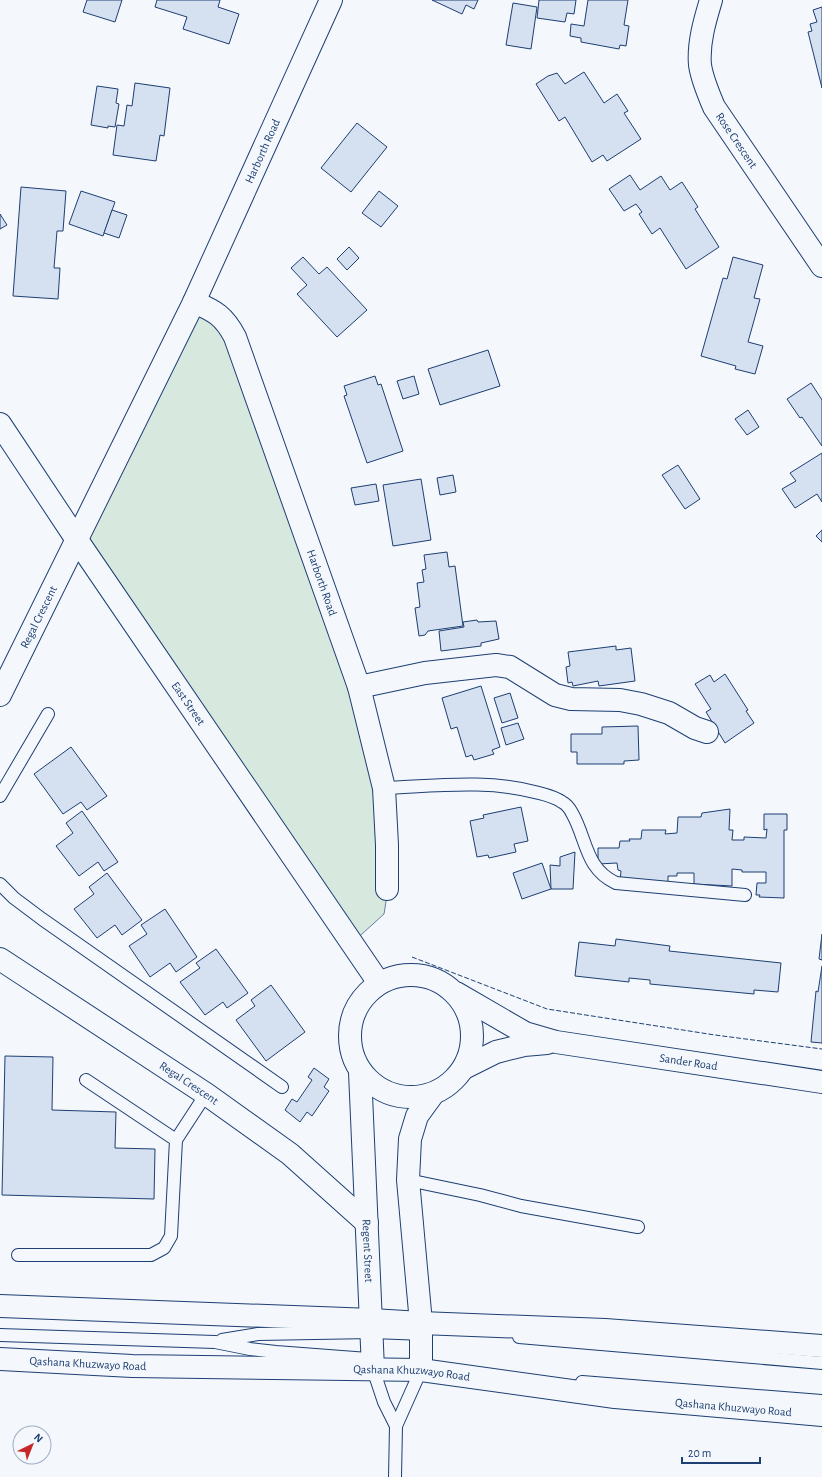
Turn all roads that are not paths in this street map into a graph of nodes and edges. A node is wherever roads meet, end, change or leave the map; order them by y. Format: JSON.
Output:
{"nodes":[{"id":1,"x":331,"y":0,"type":"edge"},
{"id":2,"x":711,"y":0,"type":"edge"},
{"id":3,"x":822,"y":266,"type":"edge"},
{"id":4,"x":194,"y":302,"type":"junction"},
{"id":5,"x":0,"y":424,"type":"edge"},
{"id":6,"x":77,"y":540,"type":"junction"},
{"id":7,"x":3,"y":681,"type":"edge"},
{"id":8,"x":359,"y":687,"type":"junction"},
{"id":9,"x":48,"y":714,"type":"dead end"},
{"id":10,"x":707,"y":732,"type":"dead end"},
{"id":11,"x":384,"y":788,"type":"junction"},
{"id":12,"x":0,"y":796,"type":"edge"},
{"id":13,"x":0,"y":884,"type":"edge"},
{"id":14,"x":387,"y":889,"type":"dead end"},
{"id":15,"x":744,"y":895,"type":"dead end"},
{"id":16,"x":0,"y":959,"type":"edge"},
{"id":17,"x":379,"y":983,"type":"junction"},
{"id":18,"x":454,"y":992,"type":"junction"},
{"id":19,"x":556,"y":1042,"type":"junction"},
{"id":20,"x":464,"y":1068,"type":"junction"},
{"id":21,"x":360,"y":1072,"type":"junction"},
{"id":22,"x":86,"y":1080,"type":"dead end"},
{"id":23,"x":822,"y":1082,"type":"edge"},
{"id":24,"x":282,"y":1087,"type":"dead end"},
{"id":25,"x":206,"y":1094,"type":"junction"},
{"id":26,"x":433,"y":1094,"type":"junction"},
{"id":27,"x":176,"y":1140,"type":"junction"},
{"id":28,"x":408,"y":1180,"type":"junction"},
{"id":29,"x":367,"y":1223,"type":"junction"},
{"id":30,"x":638,"y":1227,"type":"dead end"},
{"id":31,"x":18,"y":1255,"type":"dead end"},
{"id":32,"x":0,"y":1306,"type":"edge"},
{"id":33,"x":372,"y":1326,"type":"junction"},
{"id":34,"x":421,"y":1328,"type":"junction"},
{"id":35,"x":0,"y":1335,"type":"edge"},
{"id":36,"x":215,"y":1342,"type":"junction"},
{"id":37,"x":822,"y":1346,"type":"edge"},
{"id":38,"x":0,"y":1359,"type":"edge"},
{"id":39,"x":822,"y":1362,"type":"edge"},
{"id":40,"x":373,"y":1364,"type":"junction"},
{"id":41,"x":421,"y":1366,"type":"junction"},
{"id":42,"x":822,"y":1401,"type":"edge"},
{"id":43,"x":822,"y":1415,"type":"edge"},
{"id":44,"x":396,"y":1426,"type":"junction"},
{"id":45,"x":395,"y":1477,"type":"edge"}],
"edges":[{"from":1,"to":4,"type":"street","name":"Harborth Road"},
{"from":2,"to":3,"type":"street","name":"Rose Crescent"},
{"from":4,"to":6,"type":"street","name":"Harborth Road"},
{"from":4,"to":8,"type":"street","name":"Harborth Road"},
{"from":5,"to":6,"type":"street","name":"East Street"},
{"from":6,"to":7,"type":"street","name":"Regal Crescent"},
{"from":6,"to":17,"type":"street","name":"East Street"},
{"from":8,"to":10,"type":"street"},
{"from":8,"to":11,"type":"street","name":"Harborth Road"},
{"from":9,"to":12,"type":"lane"},
{"from":11,"to":14,"type":"street","name":"Harborth Road"},
{"from":11,"to":15,"type":"lane"},
{"from":13,"to":24,"type":"lane"},
{"from":16,"to":25,"type":"street","name":"Regal Crescent"},
{"from":17,"to":18,"type":"street"},
{"from":17,"to":21,"type":"street"},
{"from":18,"to":19,"type":"street","name":"Sander Road"},
{"from":18,"to":20,"type":"street"},
{"from":19,"to":20,"type":"street","name":"Sander Road"},
{"from":19,"to":23,"type":"street","name":"Sander Road"},
{"from":20,"to":26,"type":"street"},
{"from":21,"to":26,"type":"street"},
{"from":21,"to":29,"type":"street","name":"Regent Street"},
{"from":22,"to":27,"type":"lane"},
{"from":25,"to":27,"type":"lane"},
{"from":25,"to":29,"type":"street","name":"Regal Crescent"},
{"from":26,"to":28,"type":"street","name":"Regent Street"},
{"from":27,"to":31,"type":"lane"},
{"from":28,"to":30,"type":"lane"},
{"from":28,"to":34,"type":"street","name":"Regent Street"},
{"from":29,"to":33,"type":"street","name":"Regent Street"},
{"from":32,"to":33,"type":"street"},
{"from":33,"to":34,"type":"street"},
{"from":33,"to":36,"type":"lane"},
{"from":33,"to":40,"type":"street","name":"Regent Street"},
{"from":34,"to":37,"type":"street"},
{"from":34,"to":39,"type":"lane"},
{"from":34,"to":41,"type":"street","name":"Regent Street"},
{"from":35,"to":36,"type":"lane"},
{"from":36,"to":40,"type":"lane"},
{"from":38,"to":40,"type":"street","name":"Qashana Khuzwayo Road"},
{"from":40,"to":41,"type":"street","name":"Qashana Khuzwayo Road"},
{"from":40,"to":44,"type":"lane","name":"Regent Street"},
{"from":41,"to":42,"type":"lane"},
{"from":41,"to":43,"type":"street","name":"Qashana Khuzwayo Road"},
{"from":41,"to":44,"type":"lane","name":"Regent Street"},
{"from":44,"to":45,"type":"lane","name":"Regent Street"}]}
